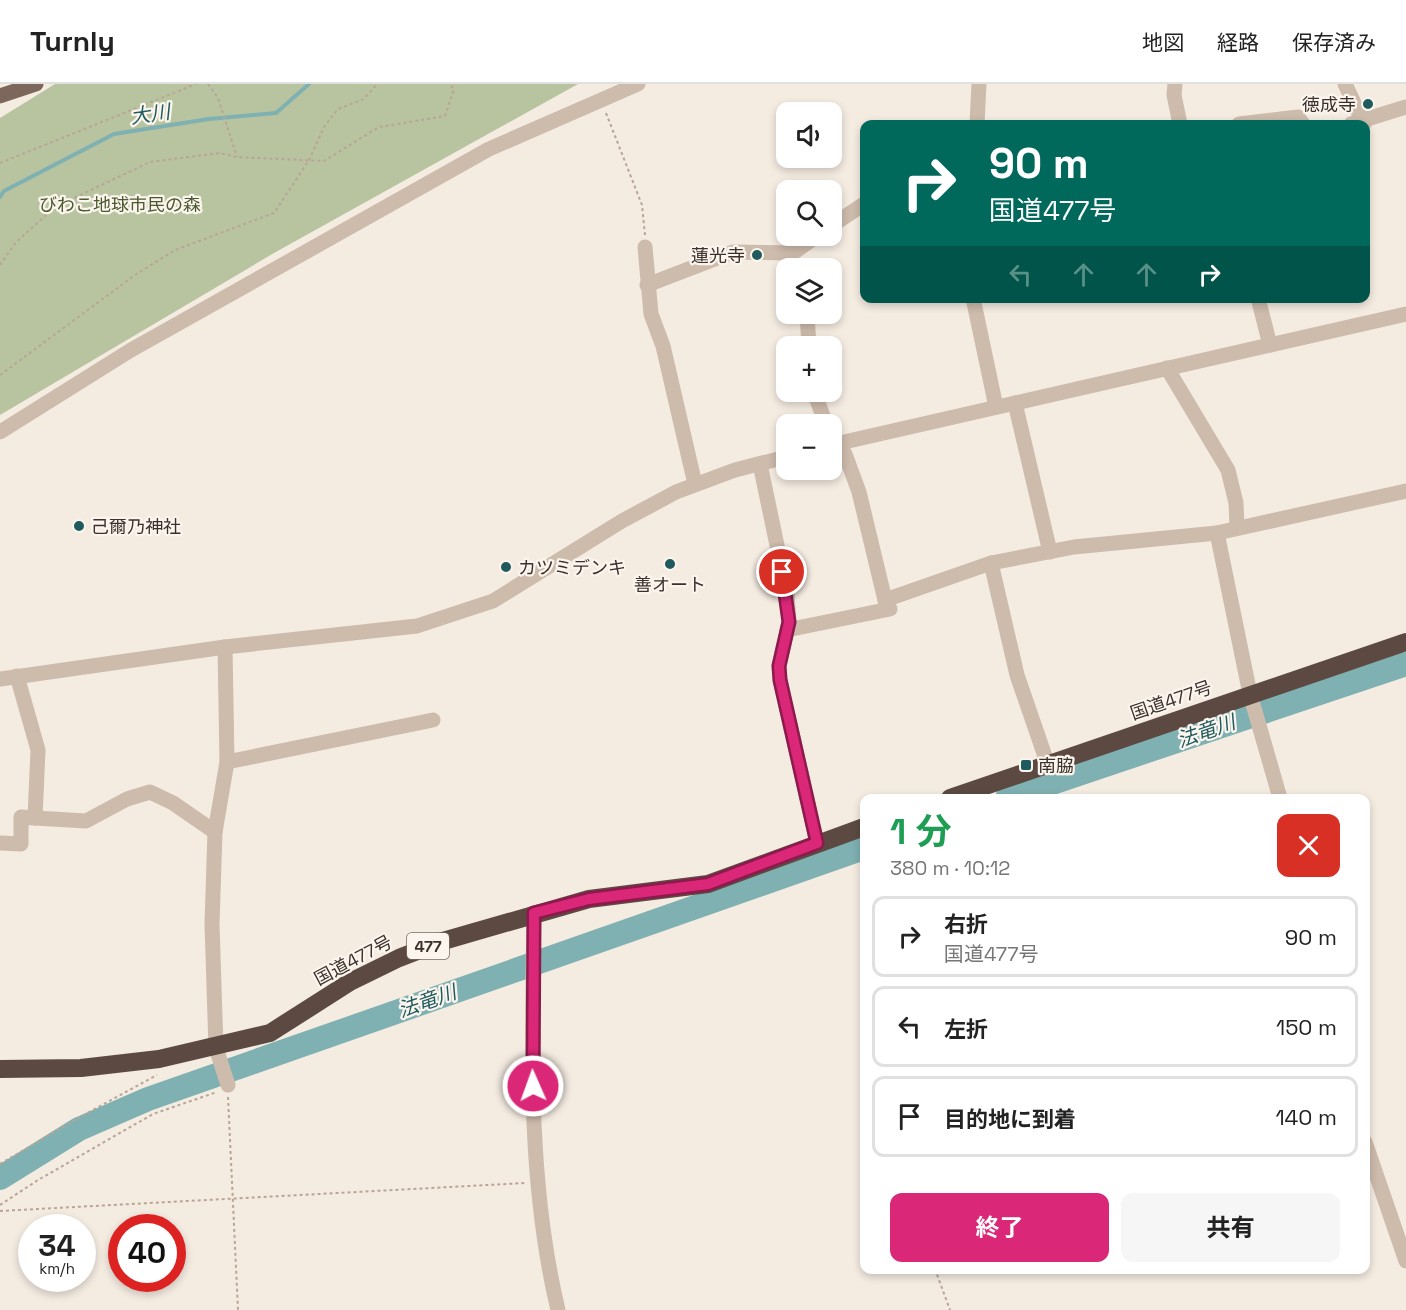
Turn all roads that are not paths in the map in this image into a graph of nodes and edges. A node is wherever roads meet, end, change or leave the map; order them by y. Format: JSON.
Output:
{"nodes":[{"id":1,"x":36,"y":84,"type":"edge"},
{"id":2,"x":638,"y":84,"type":"edge"},
{"id":3,"x":979,"y":84,"type":"edge"},
{"id":4,"x":1175,"y":84,"type":"edge"},
{"id":5,"x":1345,"y":84,"type":"edge"},
{"id":6,"x":0,"y":96,"type":"edge"},
{"id":7,"x":1406,"y":107,"type":"edge"},
{"id":8,"x":977,"y":120,"type":"edge"},
{"id":9,"x":1176,"y":120,"type":"edge"},
{"id":10,"x":1273,"y":120,"type":"edge"},
{"id":11,"x":1300,"y":120,"type":"edge"},
{"id":12,"x":1360,"y":120,"type":"edge"},
{"id":13,"x":1370,"y":123,"type":"edge"},
{"id":14,"x":860,"y":207,"type":"edge"},
{"id":15,"x":842,"y":219,"type":"edge"},
{"id":16,"x":803,"y":246,"type":"edge"},
{"id":17,"x":645,"y":247,"type":"road end"},
{"id":18,"x":793,"y":253,"type":"junction"},
{"id":19,"x":794,"y":258,"type":"edge"},
{"id":20,"x":647,"y":285,"type":"junction"},
{"id":21,"x":974,"y":303,"type":"edge"},
{"id":22,"x":1259,"y":303,"type":"edge"},
{"id":23,"x":1406,"y":314,"type":"edge"},
{"id":24,"x":1270,"y":345,"type":"junction"},
{"id":25,"x":1167,"y":368,"type":"junction"},
{"id":26,"x":1015,"y":403,"type":"junction"},
{"id":27,"x":996,"y":406,"type":"junction"},
{"id":28,"x":0,"y":432,"type":"edge"},
{"id":29,"x":842,"y":439,"type":"edge"},
{"id":30,"x":842,"y":451,"type":"edge"},
{"id":31,"x":776,"y":460,"type":"edge"},
{"id":32,"x":760,"y":464,"type":"junction"},
{"id":33,"x":695,"y":484,"type":"junction"},
{"id":34,"x":1406,"y":490,"type":"edge"},
{"id":35,"x":1237,"y":527,"type":"junction"},
{"id":36,"x":1217,"y":533,"type":"junction"},
{"id":37,"x":1050,"y":552,"type":"junction"},
{"id":38,"x":991,"y":563,"type":"junction"},
{"id":39,"x":885,"y":600,"type":"junction"},
{"id":40,"x":787,"y":630,"type":"junction"},
{"id":41,"x":1406,"y":642,"type":"edge"},
{"id":42,"x":225,"y":647,"type":"junction"},
{"id":43,"x":17,"y":676,"type":"junction"},
{"id":44,"x":0,"y":679,"type":"edge"},
{"id":45,"x":1250,"y":694,"type":"junction"},
{"id":46,"x":434,"y":720,"type":"dead end"},
{"id":47,"x":227,"y":762,"type":"junction"},
{"id":48,"x":1048,"y":765,"type":"junction"},
{"id":49,"x":962,"y":794,"type":"edge"},
{"id":50,"x":1279,"y":794,"type":"edge"},
{"id":51,"x":35,"y":818,"type":"junction"},
{"id":52,"x":860,"y":828,"type":"edge"},
{"id":53,"x":215,"y":832,"type":"junction"},
{"id":54,"x":0,"y":843,"type":"edge"},
{"id":55,"x":817,"y":843,"type":"junction"},
{"id":56,"x":534,"y":913,"type":"junction"},
{"id":57,"x":217,"y":1051,"type":"junction"},
{"id":58,"x":0,"y":1069,"type":"edge"},
{"id":59,"x":228,"y":1087,"type":"road end"},
{"id":60,"x":1370,"y":1157,"type":"edge"},
{"id":61,"x":1406,"y":1261,"type":"edge"},
{"id":62,"x":558,"y":1310,"type":"edge"}],
"edges":[{"from":1,"to":6,"type":"main road"},
{"from":2,"to":28,"type":"street"},
{"from":3,"to":8,"type":"street"},
{"from":4,"to":9,"type":"street"},
{"from":5,"to":12,"type":"street"},
{"from":7,"to":13,"type":"street"},
{"from":10,"to":11,"type":"street"},
{"from":14,"to":15,"type":"street"},
{"from":16,"to":18,"type":"street"},
{"from":17,"to":20,"type":"street"},
{"from":18,"to":19,"type":"street"},
{"from":18,"to":20,"type":"street"},
{"from":20,"to":33,"type":"street"},
{"from":21,"to":27,"type":"street"},
{"from":22,"to":24,"type":"street"},
{"from":23,"to":24,"type":"street"},
{"from":24,"to":25,"type":"street"},
{"from":25,"to":26,"type":"street"},
{"from":25,"to":35,"type":"street"},
{"from":26,"to":27,"type":"street"},
{"from":26,"to":37,"type":"street"},
{"from":27,"to":29,"type":"street"},
{"from":30,"to":39,"type":"street"},
{"from":31,"to":32,"type":"street"},
{"from":32,"to":33,"type":"street"},
{"from":32,"to":40,"type":"street"},
{"from":33,"to":42,"type":"street"},
{"from":34,"to":35,"type":"street"},
{"from":35,"to":36,"type":"street"},
{"from":36,"to":37,"type":"street"},
{"from":36,"to":45,"type":"street"},
{"from":37,"to":38,"type":"street"},
{"from":38,"to":39,"type":"street"},
{"from":38,"to":48,"type":"street"},
{"from":39,"to":40,"type":"street"},
{"from":40,"to":55,"type":"street"},
{"from":41,"to":45,"type":"highway","name":"国道477号"},
{"from":42,"to":43,"type":"street"},
{"from":42,"to":47,"type":"street"},
{"from":43,"to":44,"type":"street"},
{"from":43,"to":51,"type":"street"},
{"from":45,"to":48,"type":"highway","name":"国道477号"},
{"from":45,"to":50,"type":"street"},
{"from":46,"to":47,"type":"street"},
{"from":47,"to":53,"type":"street"},
{"from":48,"to":49,"type":"highway","name":"国道477号"},
{"from":51,"to":53,"type":"street"},
{"from":51,"to":54,"type":"street"},
{"from":52,"to":55,"type":"highway","name":"国道477号","number":"477"},
{"from":53,"to":57,"type":"street"},
{"from":55,"to":56,"type":"highway","name":"国道477号","number":"477"},
{"from":56,"to":57,"type":"highway","name":"国道477号","number":"477"},
{"from":56,"to":62,"type":"street"},
{"from":57,"to":58,"type":"highway","name":"国道477号","number":"477"},
{"from":57,"to":59,"type":"street"},
{"from":60,"to":61,"type":"street"}]}
